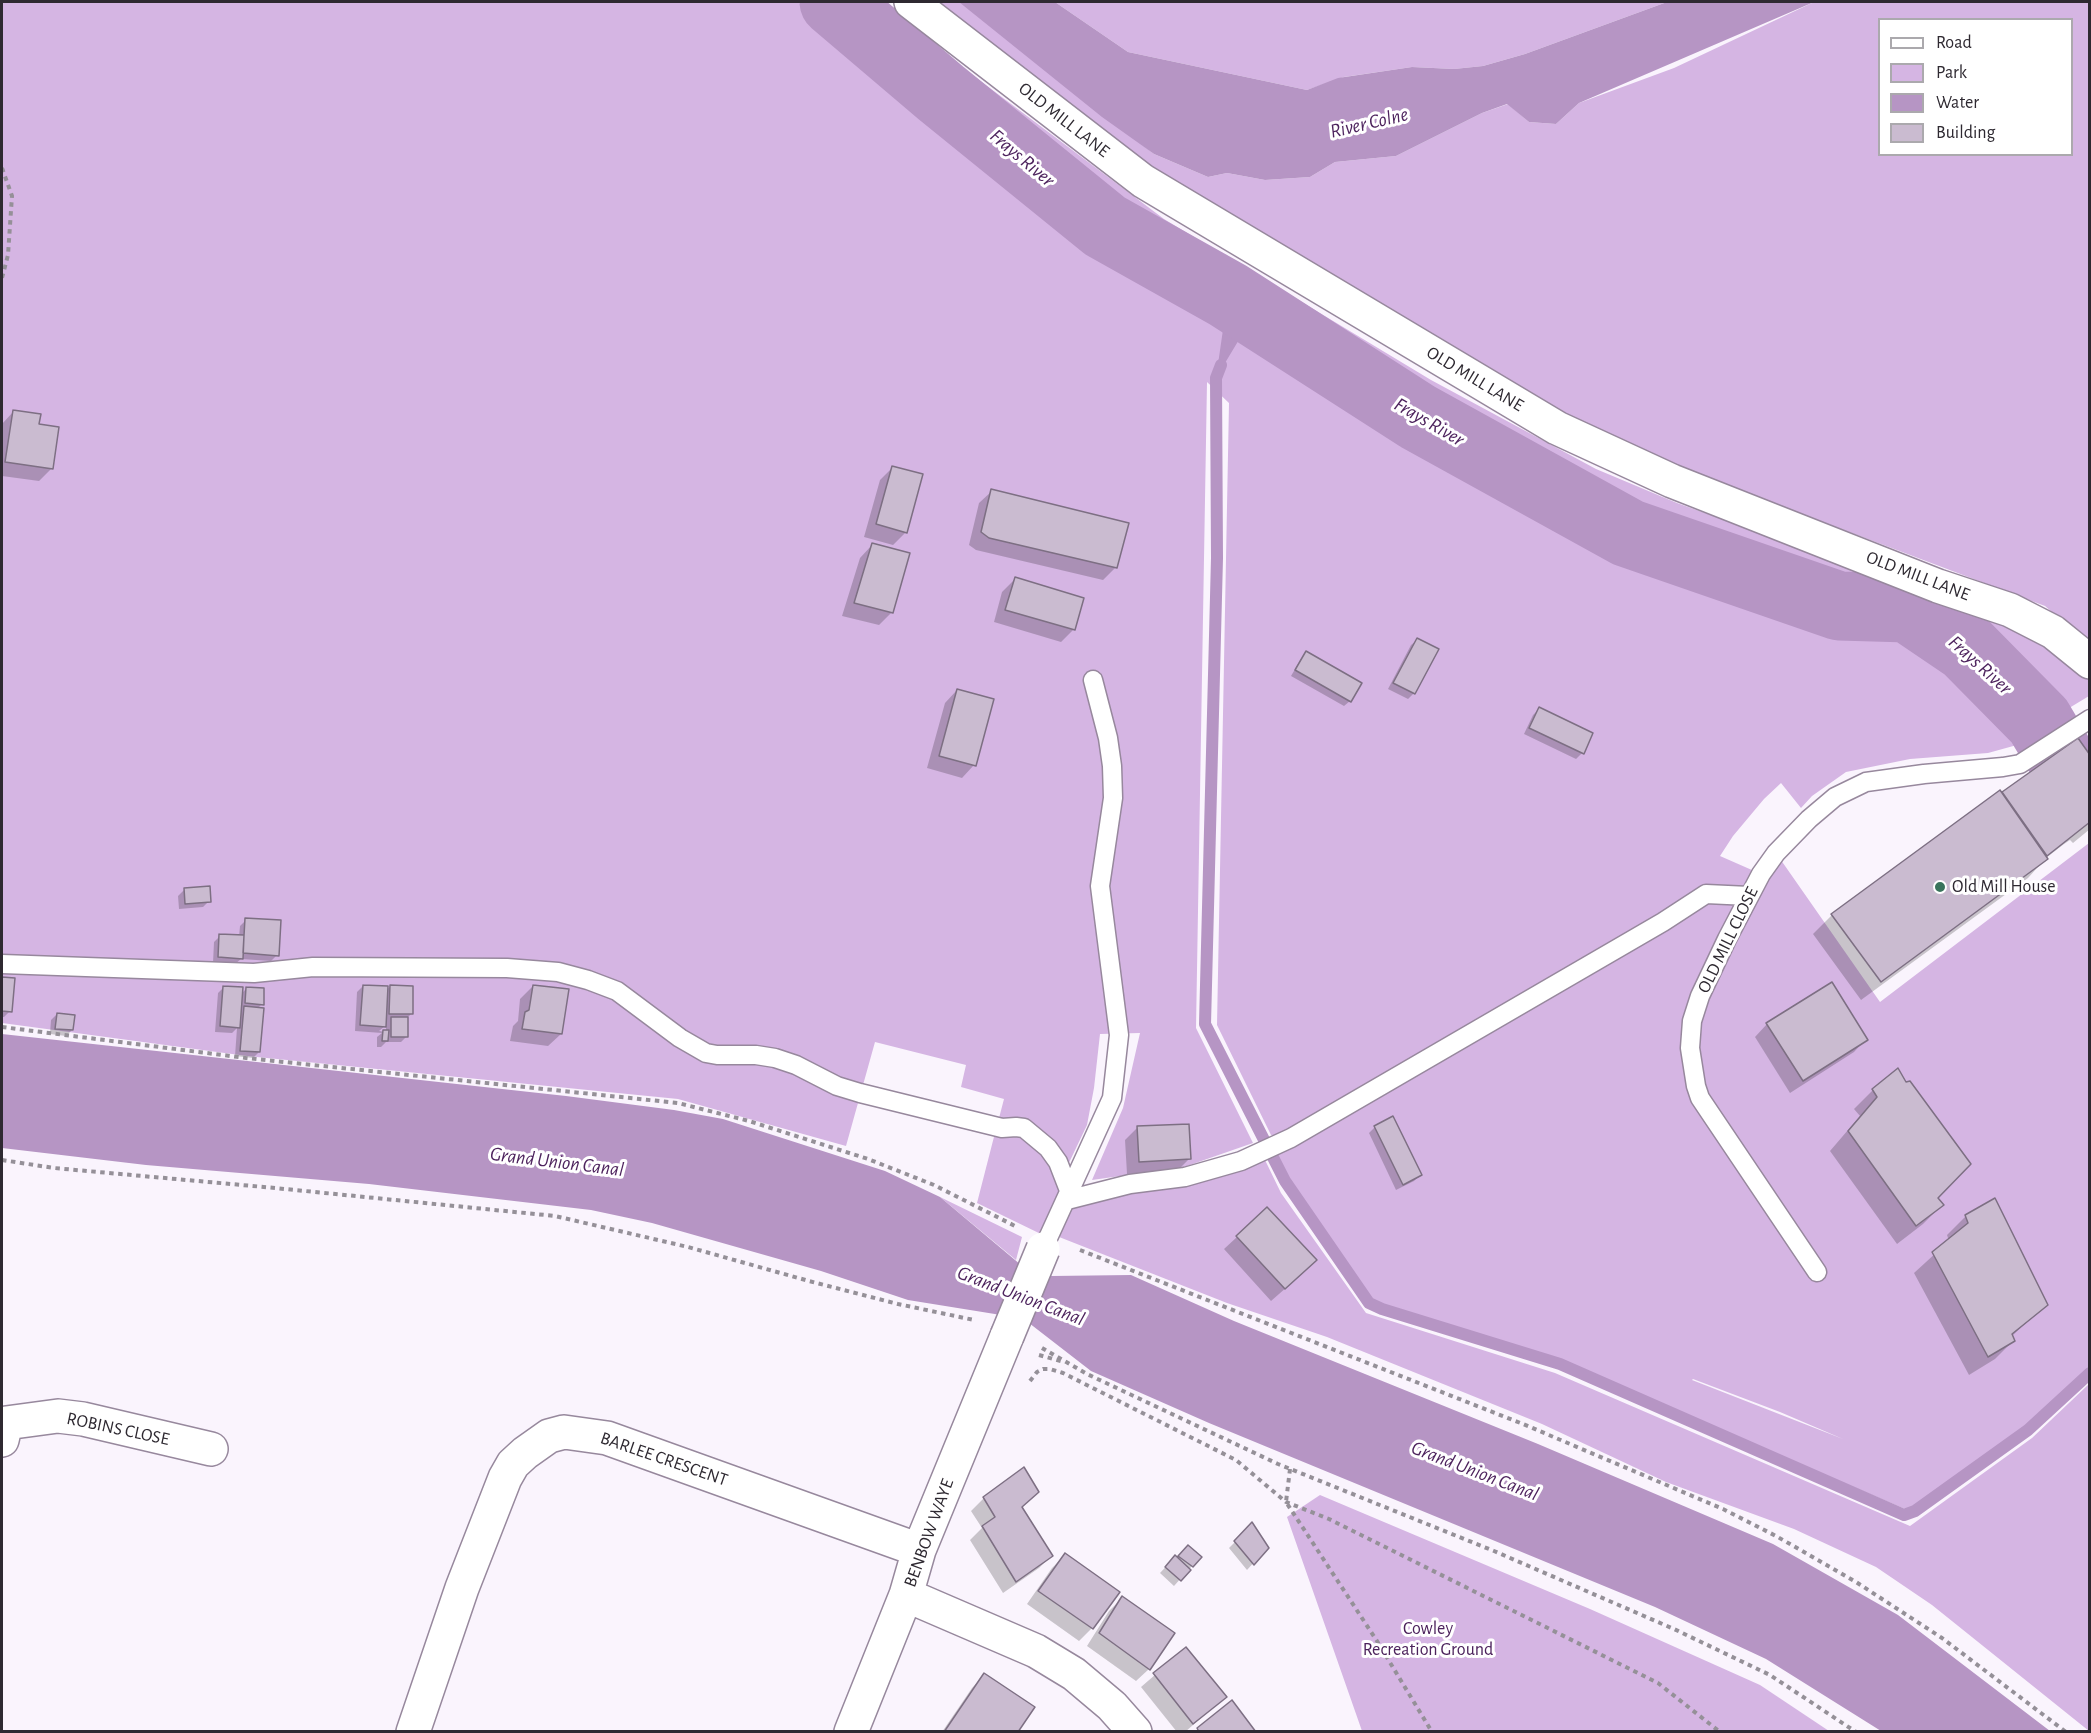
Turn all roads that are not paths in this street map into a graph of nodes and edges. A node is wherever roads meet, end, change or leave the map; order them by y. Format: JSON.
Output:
{"nodes":[{"id":1,"x":911,"y":2,"type":"edge"},
{"id":2,"x":2090,"y":662,"type":"edge"},
{"id":3,"x":1093,"y":680,"type":"dead end"},
{"id":4,"x":2090,"y":719,"type":"edge"},
{"id":5,"x":1749,"y":896,"type":"junction"},
{"id":6,"x":2,"y":964,"type":"edge"},
{"id":7,"x":1068,"y":1196,"type":"junction"},
{"id":8,"x":1039,"y":1239,"type":"joint"},
{"id":9,"x":1817,"y":1272,"type":"dead end"},
{"id":10,"x":2,"y":1440,"type":"edge"},
{"id":11,"x":211,"y":1449,"type":"dead end"},
{"id":12,"x":919,"y":1550,"type":"junction"},
{"id":13,"x":906,"y":1595,"type":"junction"},
{"id":14,"x":412,"y":1731,"type":"edge"},
{"id":15,"x":851,"y":1731,"type":"edge"},
{"id":16,"x":1134,"y":1731,"type":"edge"}],
"edges":[{"from":1,"to":2,"type":"street","name":"OLD MILL LANE"},
{"from":3,"to":7,"type":"lane"},
{"from":4,"to":5,"type":"lane","name":"OLD MILL CLOSE"},
{"from":5,"to":7,"type":"lane"},
{"from":5,"to":9,"type":"lane","name":"OLD MILL CLOSE"},
{"from":6,"to":7,"type":"lane"},
{"from":7,"to":8,"type":"lane"},
{"from":8,"to":12,"type":"street","name":"BENBOW WAYE","bridge":true},
{"from":10,"to":11,"type":"street","name":"ROBINS CLOSE"},
{"from":12,"to":13,"type":"street","name":"BENBOW WAYE"},
{"from":12,"to":14,"type":"street","name":"BARLEE CRESCENT"},
{"from":13,"to":15,"type":"street","name":"BENBOW WAYE"},
{"from":13,"to":16,"type":"street"}]}
